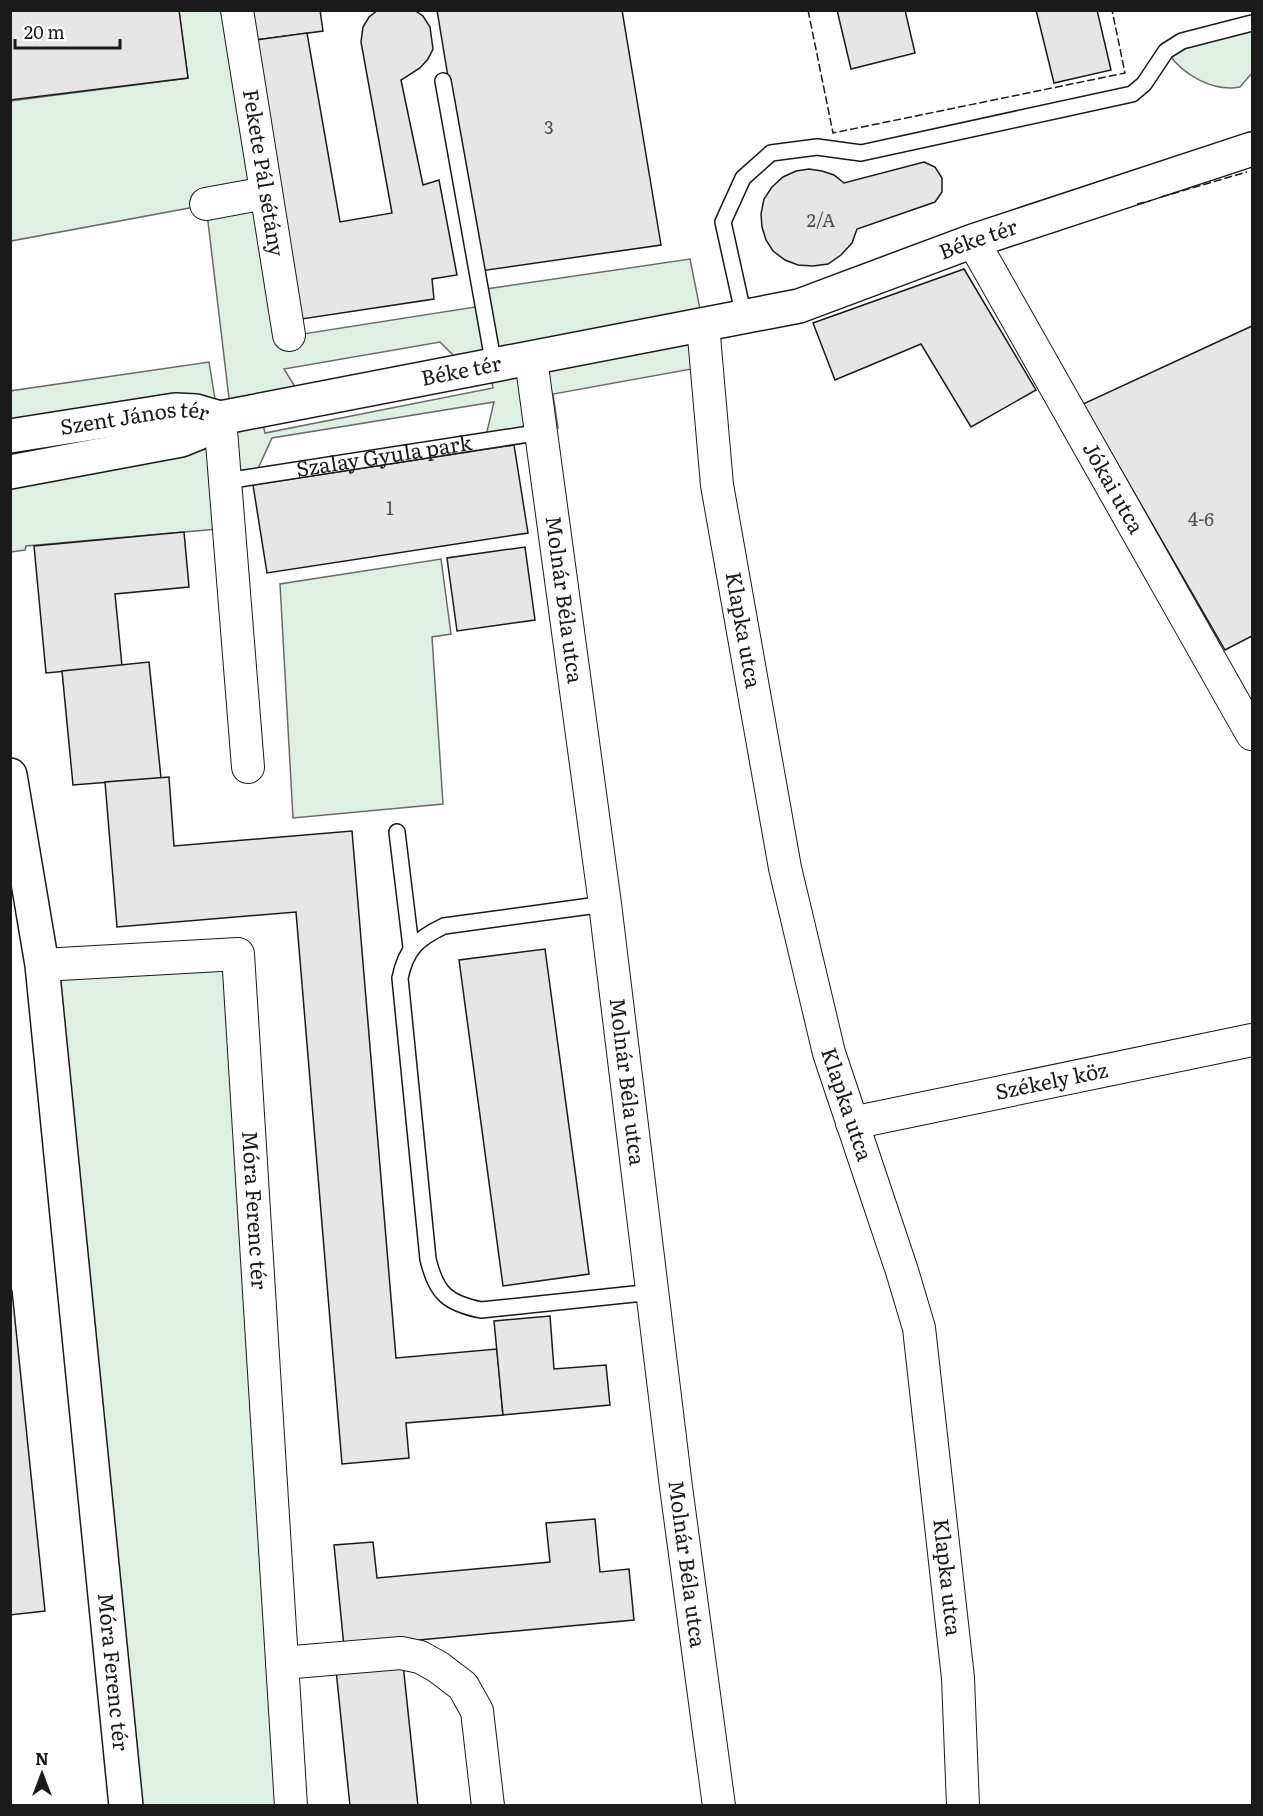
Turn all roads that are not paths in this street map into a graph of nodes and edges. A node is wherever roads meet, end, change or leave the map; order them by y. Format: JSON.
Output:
{"nodes":[{"id":1,"x":237,"y":10,"type":"edge"},
{"id":2,"x":1252,"y":23,"type":"edge"},
{"id":3,"x":443,"y":81,"type":"dead end"},
{"id":4,"x":1252,"y":149,"type":"edge"},
{"id":5,"x":266,"y":193,"type":"junction"},
{"id":6,"x":206,"y":204,"type":"dead end"},
{"id":7,"x":974,"y":241,"type":"junction"},
{"id":8,"x":744,"y":317,"type":"junction"},
{"id":9,"x":703,"y":325,"type":"junction"},
{"id":10,"x":289,"y":335,"type":"dead end"},
{"id":11,"x":531,"y":359,"type":"junction"},
{"id":12,"x":494,"y":366,"type":"junction"},
{"id":13,"x":220,"y":418,"type":"junction"},
{"id":14,"x":542,"y":432,"type":"junction"},
{"id":15,"x":10,"y":436,"type":"edge"},
{"id":16,"x":10,"y":472,"type":"edge"},
{"id":17,"x":226,"y":481,"type":"junction"},
{"id":18,"x":1252,"y":734,"type":"edge"},
{"id":19,"x":248,"y":767,"type":"dead end"},
{"id":20,"x":13,"y":790,"type":"edge"},
{"id":21,"x":397,"y":832,"type":"dead end"},
{"id":22,"x":605,"y":904,"type":"junction"},
{"id":23,"x":411,"y":947,"type":"junction"},
{"id":24,"x":42,"y":965,"type":"junction"},
{"id":25,"x":1252,"y":1040,"type":"edge"},
{"id":26,"x":852,"y":1123,"type":"junction"},
{"id":27,"x":653,"y":1292,"type":"junction"},
{"id":28,"x":282,"y":1663,"type":"junction"},
{"id":29,"x":126,"y":1806,"type":"edge"},
{"id":30,"x":291,"y":1806,"type":"edge"},
{"id":31,"x":488,"y":1806,"type":"edge"},
{"id":32,"x":719,"y":1806,"type":"edge"},
{"id":33,"x":963,"y":1806,"type":"edge"}],
"edges":[{"from":1,"to":5,"type":"street","name":"Fekete Pál sétány"},
{"from":2,"to":8,"type":"lane"},
{"from":3,"to":12,"type":"lane"},
{"from":4,"to":7,"type":"street","name":"Béke tér"},
{"from":5,"to":6,"type":"street"},
{"from":5,"to":10,"type":"street","name":"Fekete Pál sétány"},
{"from":7,"to":8,"type":"street","name":"Béke tér"},
{"from":7,"to":18,"type":"street","name":"Jókai utca"},
{"from":8,"to":9,"type":"street","name":"Béke tér"},
{"from":9,"to":11,"type":"street","name":"Béke tér"},
{"from":9,"to":26,"type":"street","name":"Klapka utca"},
{"from":11,"to":12,"type":"street","name":"Béke tér"},
{"from":11,"to":14,"type":"street","name":"Molnár Béla utca"},
{"from":12,"to":13,"type":"street","name":"Béke tér"},
{"from":13,"to":15,"type":"street","name":"Szent János tér"},
{"from":13,"to":16,"type":"street","name":"Szent János tér"},
{"from":13,"to":17,"type":"street"},
{"from":14,"to":17,"type":"lane","name":"Szalay Gyula park"},
{"from":14,"to":22,"type":"street","name":"Molnár Béla utca"},
{"from":17,"to":19,"type":"street"},
{"from":20,"to":24,"type":"street","name":"Móra Ferenc tér"},
{"from":21,"to":23,"type":"lane"},
{"from":22,"to":23,"type":"lane"},
{"from":22,"to":27,"type":"street","name":"Molnár Béla utca"},
{"from":23,"to":27,"type":"lane"},
{"from":24,"to":28,"type":"street","name":"Móra Ferenc tér"},
{"from":24,"to":29,"type":"street","name":"Móra Ferenc tér"},
{"from":25,"to":26,"type":"street","name":"Székely köz"},
{"from":26,"to":33,"type":"street","name":"Klapka utca"},
{"from":27,"to":32,"type":"street","name":"Molnár Béla utca"},
{"from":28,"to":30,"type":"street","name":"Móra Ferenc tér"},
{"from":28,"to":31,"type":"street"}]}
